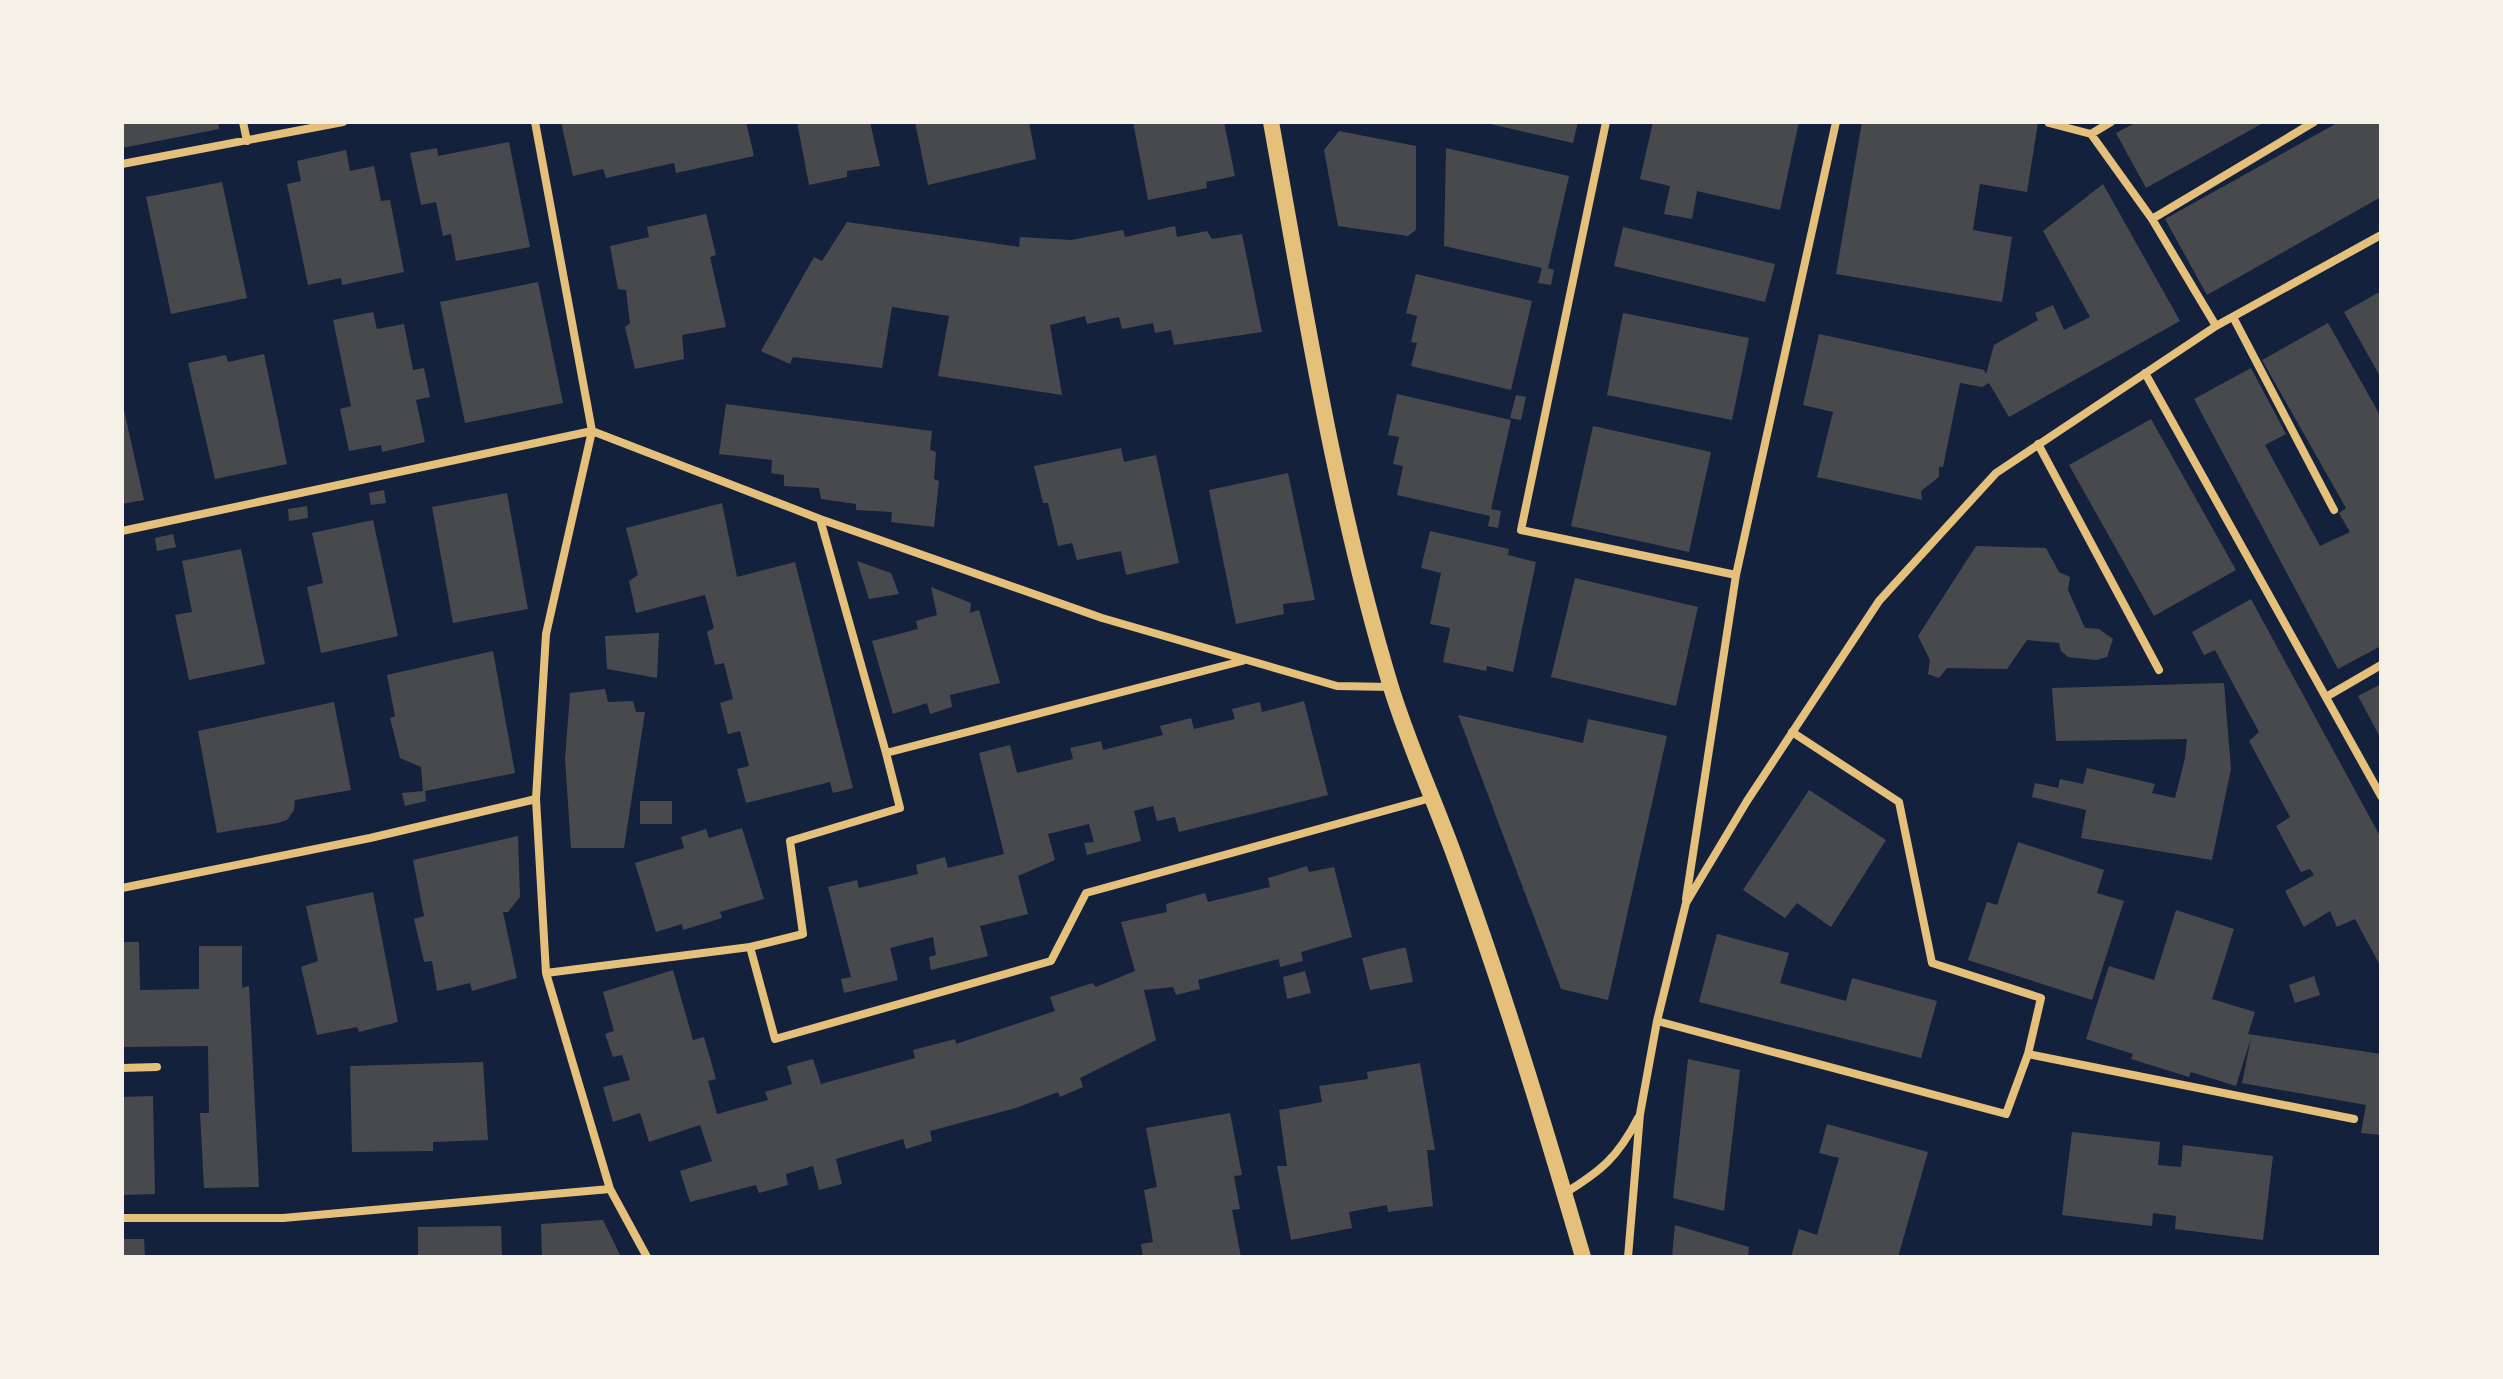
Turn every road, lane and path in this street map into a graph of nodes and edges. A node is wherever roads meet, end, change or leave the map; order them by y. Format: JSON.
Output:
{"nodes":[{"id":1,"x":243,"y":122,"type":"edge"},
{"id":2,"x":343,"y":122,"type":"edge"},
{"id":3,"x":535,"y":122,"type":"edge"},
{"id":4,"x":1271,"y":122,"type":"edge"},
{"id":5,"x":1606,"y":122,"type":"edge"},
{"id":6,"x":1836,"y":122,"type":"edge"},
{"id":7,"x":2111,"y":122,"type":"edge"},
{"id":8,"x":2314,"y":122,"type":"edge"},
{"id":9,"x":2049,"y":123,"type":"edge"},
{"id":10,"x":2091,"y":134,"type":"junction"},
{"id":11,"x":247,"y":141,"type":"junction"},
{"id":12,"x":122,"y":164,"type":"edge"},
{"id":13,"x":2152,"y":219,"type":"junction"},
{"id":14,"x":2381,"y":235,"type":"edge"},
{"id":15,"x":2233,"y":317,"type":"junction"},
{"id":16,"x":2216,"y":326,"type":"junction"},
{"id":17,"x":2145,"y":373,"type":"junction"},
{"id":18,"x":592,"y":431,"type":"junction"},
{"id":19,"x":2038,"y":444,"type":"junction"},
{"id":20,"x":2334,"y":510,"type":"dead end"},
{"id":21,"x":820,"y":519,"type":"junction"},
{"id":22,"x":122,"y":531,"type":"edge"},
{"id":23,"x":1736,"y":575,"type":"junction"},
{"id":24,"x":1244,"y":660,"type":"junction"},
{"id":25,"x":2381,"y":665,"type":"edge"},
{"id":26,"x":2159,"y":670,"type":"dead end"},
{"id":27,"x":1391,"y":687,"type":"junction"},
{"id":28,"x":2326,"y":697,"type":"junction"},
{"id":29,"x":1792,"y":732,"type":"junction"},
{"id":30,"x":886,"y":753,"type":"junction"},
{"id":31,"x":2381,"y":796,"type":"edge"},
{"id":32,"x":1432,"y":798,"type":"junction"},
{"id":33,"x":536,"y":799,"type":"junction"},
{"id":34,"x":122,"y":888,"type":"edge"},
{"id":35,"x":1686,"y":903,"type":"junction"},
{"id":36,"x":750,"y":947,"type":"junction"},
{"id":37,"x":546,"y":973,"type":"junction"},
{"id":38,"x":1657,"y":1021,"type":"junction"},
{"id":39,"x":2028,"y":1054,"type":"junction"},
{"id":40,"x":157,"y":1067,"type":"dead end"},
{"id":41,"x":122,"y":1068,"type":"edge"},
{"id":42,"x":1640,"y":1114,"type":"junction"},
{"id":43,"x":2354,"y":1119,"type":"dead end"},
{"id":44,"x":610,"y":1189,"type":"junction"},
{"id":45,"x":1565,"y":1193,"type":"junction"},
{"id":46,"x":122,"y":1218,"type":"edge"},
{"id":47,"x":647,"y":1257,"type":"edge"},
{"id":48,"x":1570,"y":1257,"type":"edge"},
{"id":49,"x":1583,"y":1257,"type":"edge"},
{"id":50,"x":1628,"y":1257,"type":"edge"}],
"edges":[{"from":1,"to":11,"type":"street"},
{"from":2,"to":11,"type":"street"},
{"from":3,"to":18,"type":"street"},
{"from":4,"to":27,"type":"main road"},
{"from":5,"to":23,"type":"street"},
{"from":6,"to":23,"type":"street"},
{"from":7,"to":10,"type":"street"},
{"from":8,"to":13,"type":"street"},
{"from":9,"to":10,"type":"street"},
{"from":10,"to":13,"type":"street"},
{"from":11,"to":12,"type":"street"},
{"from":13,"to":16,"type":"street"},
{"from":14,"to":15,"type":"street"},
{"from":15,"to":16,"type":"street"},
{"from":15,"to":20,"type":"street"},
{"from":16,"to":17,"type":"street"},
{"from":17,"to":19,"type":"street"},
{"from":17,"to":28,"type":"street"},
{"from":18,"to":21,"type":"street"},
{"from":18,"to":22,"type":"street"},
{"from":18,"to":33,"type":"street"},
{"from":19,"to":26,"type":"street"},
{"from":19,"to":29,"type":"street"},
{"from":21,"to":24,"type":"street"},
{"from":21,"to":30,"type":"street"},
{"from":23,"to":35,"type":"street"},
{"from":24,"to":27,"type":"street"},
{"from":24,"to":30,"type":"street"},
{"from":25,"to":28,"type":"street"},
{"from":27,"to":32,"type":"main road"},
{"from":28,"to":31,"type":"street"},
{"from":29,"to":35,"type":"street"},
{"from":29,"to":39,"type":"street"},
{"from":30,"to":36,"type":"street"},
{"from":32,"to":36,"type":"street"},
{"from":32,"to":45,"type":"main road"},
{"from":33,"to":34,"type":"street"},
{"from":33,"to":37,"type":"street"},
{"from":35,"to":38,"type":"street"},
{"from":36,"to":37,"type":"street"},
{"from":37,"to":44,"type":"street"},
{"from":38,"to":39,"type":"street"},
{"from":38,"to":42,"type":"street"},
{"from":39,"to":43,"type":"street"},
{"from":40,"to":41,"type":"street"},
{"from":42,"to":45,"type":"street"},
{"from":42,"to":50,"type":"street"},
{"from":44,"to":46,"type":"street"},
{"from":44,"to":47,"type":"street"},
{"from":45,"to":48,"type":"main road"},
{"from":45,"to":49,"type":"main road"}]}
